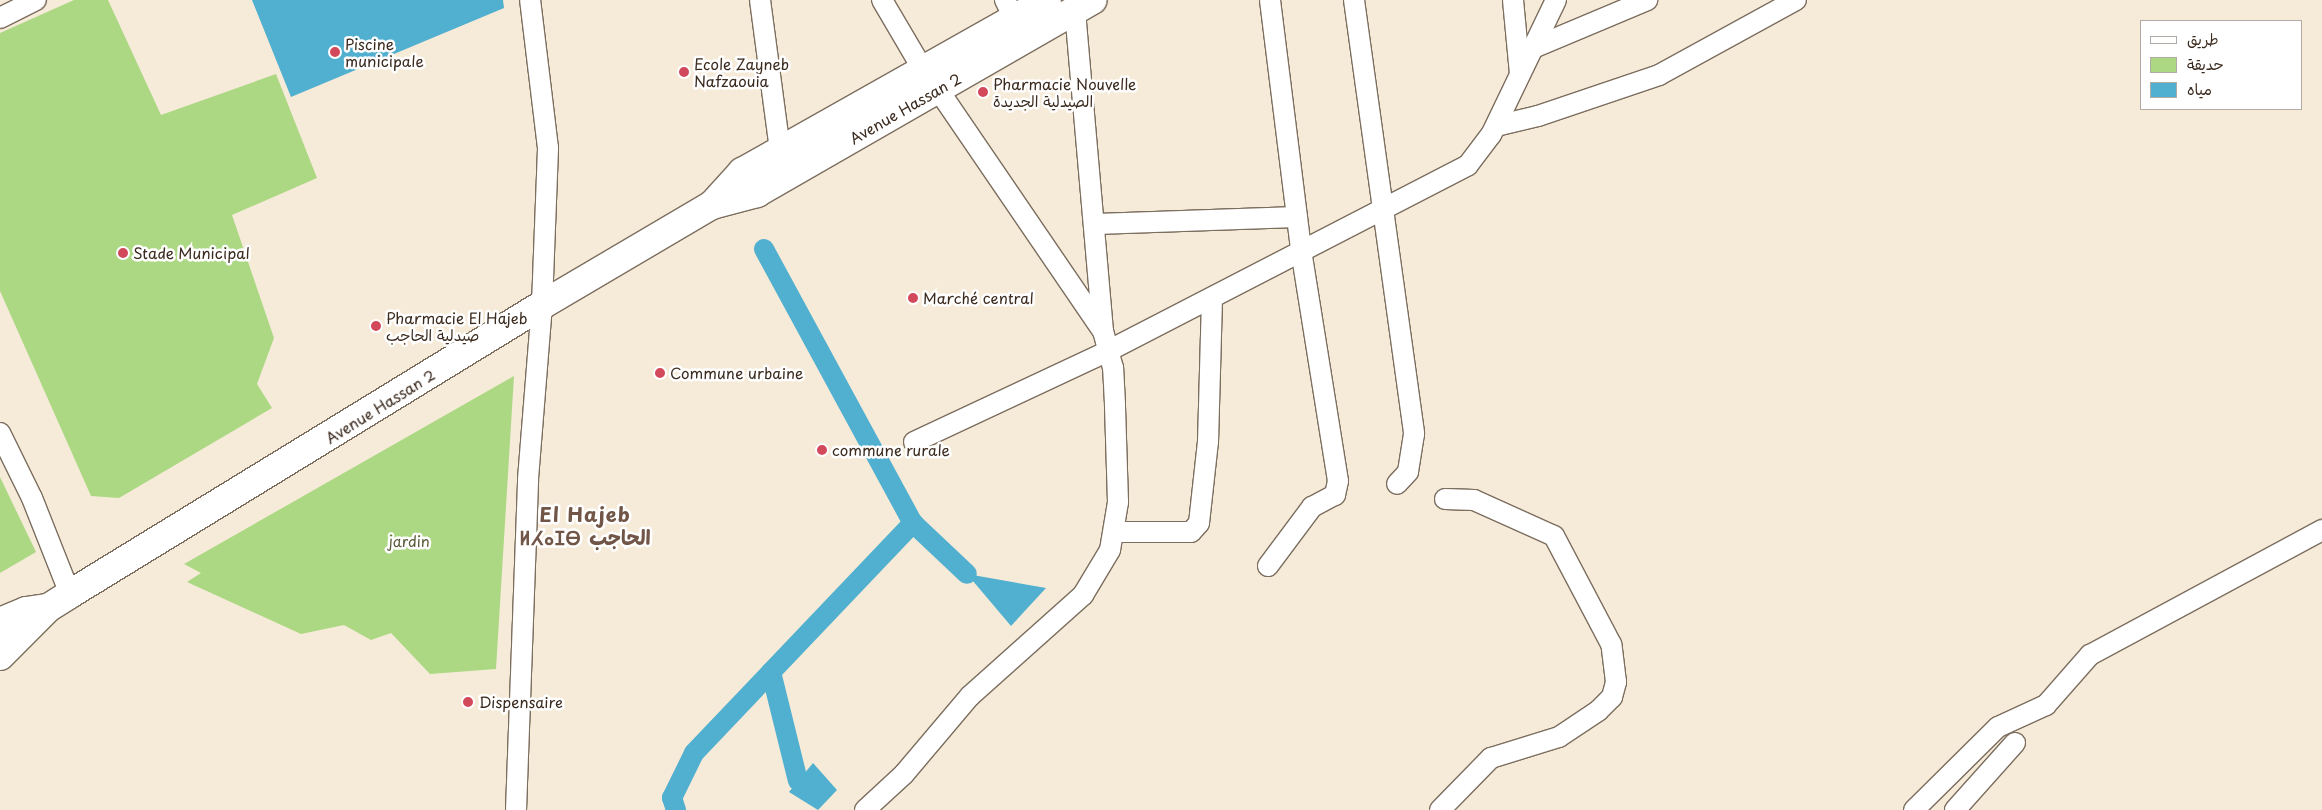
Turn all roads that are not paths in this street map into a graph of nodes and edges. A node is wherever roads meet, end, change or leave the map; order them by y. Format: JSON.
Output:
{"nodes":[{"id":1,"x":530,"y":0,"type":"edge"},
{"id":2,"x":760,"y":0,"type":"edge"},
{"id":3,"x":882,"y":0,"type":"edge"},
{"id":4,"x":1047,"y":0,"type":"edge"},
{"id":5,"x":1270,"y":0,"type":"edge"},
{"id":6,"x":1354,"y":0,"type":"edge"},
{"id":7,"x":1513,"y":0,"type":"edge"},
{"id":8,"x":1556,"y":0,"type":"edge"},
{"id":9,"x":1647,"y":0,"type":"edge"},
{"id":10,"x":1796,"y":0,"type":"edge"},
{"id":11,"x":25,"y":2,"type":"edge"},
{"id":12,"x":1084,"y":5,"type":"edge"},
{"id":13,"x":1010,"y":10,"type":"edge"},
{"id":14,"x":0,"y":18,"type":"edge"},
{"id":15,"x":1533,"y":48,"type":"junction"},
{"id":16,"x":1520,"y":74,"type":"junction"},
{"id":17,"x":929,"y":78,"type":"junction"},
{"id":18,"x":1496,"y":126,"type":"junction"},
{"id":19,"x":780,"y":150,"type":"junction"},
{"id":20,"x":712,"y":205,"type":"junction"},
{"id":21,"x":1384,"y":208,"type":"junction"},
{"id":22,"x":1297,"y":217,"type":"junction"},
{"id":23,"x":1096,"y":224,"type":"junction"},
{"id":24,"x":1301,"y":249,"type":"junction"},
{"id":25,"x":1212,"y":298,"type":"junction"},
{"id":26,"x":542,"y":306,"type":"junction"},
{"id":27,"x":1103,"y":331,"type":"junction"},
{"id":28,"x":1108,"y":351,"type":"junction"},
{"id":29,"x":0,"y":433,"type":"edge"},
{"id":30,"x":914,"y":442,"type":"dead end"},
{"id":31,"x":1398,"y":484,"type":"dead end"},
{"id":32,"x":1446,"y":499,"type":"dead end"},
{"id":33,"x":2322,"y":530,"type":"edge"},
{"id":34,"x":1114,"y":532,"type":"junction"},
{"id":35,"x":1268,"y":566,"type":"dead end"},
{"id":36,"x":59,"y":601,"type":"junction"},
{"id":37,"x":0,"y":622,"type":"edge"},
{"id":38,"x":0,"y":656,"type":"edge"},
{"id":39,"x":2015,"y":743,"type":"dead end"},
{"id":40,"x":516,"y":810,"type":"edge"},
{"id":41,"x":865,"y":810,"type":"edge"},
{"id":42,"x":1440,"y":810,"type":"edge"},
{"id":43,"x":1914,"y":810,"type":"edge"},
{"id":44,"x":1954,"y":810,"type":"edge"}],
"edges":[{"from":1,"to":26,"type":"street"},
{"from":2,"to":19,"type":"street"},
{"from":3,"to":17,"type":"street"},
{"from":4,"to":13,"type":"main road","name":"Avenue Hassan 2"},
{"from":5,"to":22,"type":"street"},
{"from":6,"to":21,"type":"street"},
{"from":7,"to":16,"type":"street"},
{"from":8,"to":15,"type":"street"},
{"from":9,"to":15,"type":"street"},
{"from":10,"to":18,"type":"street"},
{"from":11,"to":14,"type":"street"},
{"from":12,"to":17,"type":"main road","name":"Avenue Hassan 2"},
{"from":12,"to":23,"type":"street"},
{"from":13,"to":17,"type":"main road","name":"Avenue Hassan 2"},
{"from":15,"to":16,"type":"street"},
{"from":16,"to":18,"type":"street"},
{"from":17,"to":19,"type":"main road","name":"Avenue Hassan 2"},
{"from":17,"to":20,"type":"main road","name":"Avenue Hassan 2"},
{"from":17,"to":27,"type":"street"},
{"from":18,"to":21,"type":"street"},
{"from":19,"to":20,"type":"main road","name":"Avenue Hassan 2"},
{"from":20,"to":26,"type":"main road","name":"Avenue Hassan 2"},
{"from":21,"to":24,"type":"street"},
{"from":21,"to":31,"type":"street"},
{"from":22,"to":23,"type":"street"},
{"from":22,"to":24,"type":"street"},
{"from":23,"to":27,"type":"street"},
{"from":24,"to":25,"type":"street"},
{"from":24,"to":35,"type":"street"},
{"from":25,"to":28,"type":"street"},
{"from":25,"to":34,"type":"street"},
{"from":26,"to":36,"type":"main road","name":"Avenue Hassan 2"},
{"from":26,"to":40,"type":"street"},
{"from":27,"to":28,"type":"street"},
{"from":28,"to":30,"type":"street"},
{"from":28,"to":34,"type":"street"},
{"from":29,"to":36,"type":"street"},
{"from":32,"to":42,"type":"street"},
{"from":33,"to":43,"type":"street"},
{"from":34,"to":41,"type":"street"},
{"from":36,"to":37,"type":"main road"},
{"from":36,"to":38,"type":"main road"},
{"from":39,"to":44,"type":"street"}]}
